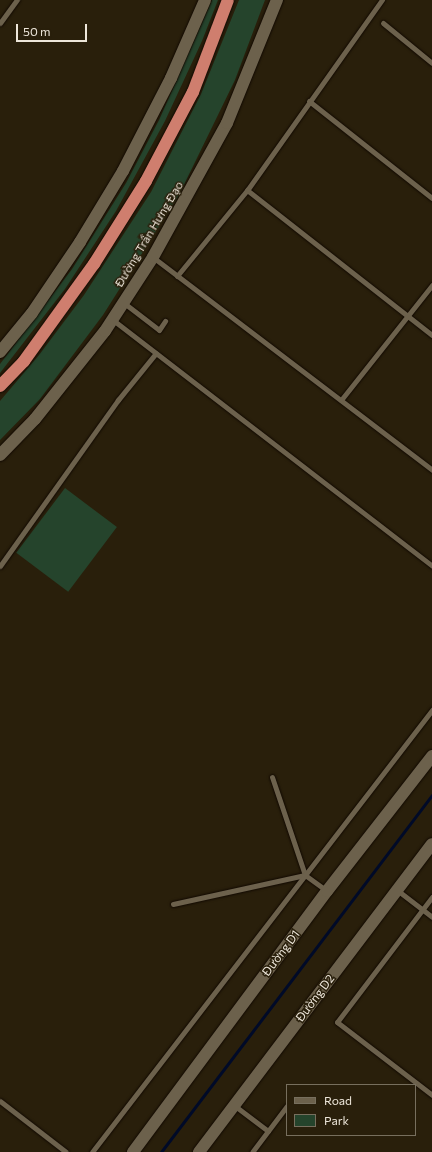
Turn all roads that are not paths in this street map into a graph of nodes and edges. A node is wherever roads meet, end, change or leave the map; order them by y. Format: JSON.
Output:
{"nodes":[{"id":1,"x":17,"y":0,"type":"edge"},
{"id":2,"x":205,"y":0,"type":"edge"},
{"id":3,"x":228,"y":0,"type":"edge"},
{"id":4,"x":277,"y":0,"type":"edge"},
{"id":5,"x":382,"y":0,"type":"edge"},
{"id":6,"x":0,"y":23,"type":"edge"},
{"id":7,"x":383,"y":23,"type":"dead end"},
{"id":8,"x":432,"y":63,"type":"edge"},
{"id":9,"x":309,"y":101,"type":"junction"},
{"id":10,"x":247,"y":190,"type":"junction"},
{"id":11,"x":432,"y":198,"type":"edge"},
{"id":12,"x":153,"y":257,"type":"junction"},
{"id":13,"x":178,"y":276,"type":"junction"},
{"id":14,"x":432,"y":284,"type":"edge"},
{"id":15,"x":124,"y":303,"type":"junction"},
{"id":16,"x":407,"y":316,"type":"junction"},
{"id":17,"x":112,"y":320,"type":"junction"},
{"id":18,"x":165,"y":321,"type":"dead end"},
{"id":19,"x":432,"y":335,"type":"edge"},
{"id":20,"x":0,"y":352,"type":"edge"},
{"id":21,"x":156,"y":353,"type":"junction"},
{"id":22,"x":0,"y":386,"type":"edge"},
{"id":23,"x":341,"y":400,"type":"junction"},
{"id":24,"x":0,"y":454,"type":"edge"},
{"id":25,"x":432,"y":470,"type":"edge"},
{"id":26,"x":0,"y":566,"type":"edge"},
{"id":27,"x":432,"y":566,"type":"edge"},
{"id":28,"x":432,"y":710,"type":"edge"},
{"id":29,"x":432,"y":756,"type":"edge"},
{"id":30,"x":272,"y":777,"type":"dead end"},
{"id":31,"x":432,"y":844,"type":"edge"},
{"id":32,"x":305,"y":875,"type":"junction"},
{"id":33,"x":397,"y":890,"type":"junction"},
{"id":34,"x":327,"y":891,"type":"junction"},
{"id":35,"x":432,"y":897,"type":"edge"},
{"id":36,"x":173,"y":904,"type":"dead end"},
{"id":37,"x":422,"y":910,"type":"junction"},
{"id":38,"x":432,"y":917,"type":"edge"},
{"id":39,"x":432,"y":1095,"type":"edge"},
{"id":40,"x":0,"y":1101,"type":"edge"},
{"id":41,"x":234,"y":1106,"type":"junction"},
{"id":42,"x":286,"y":1107,"type":"edge"},
{"id":43,"x":268,"y":1131,"type":"junction"},
{"id":44,"x":66,"y":1152,"type":"edge"},
{"id":45,"x":92,"y":1152,"type":"edge"},
{"id":46,"x":132,"y":1152,"type":"edge"},
{"id":47,"x":199,"y":1152,"type":"edge"},
{"id":48,"x":252,"y":1152,"type":"edge"}],
"edges":[{"from":1,"to":6,"type":"lane"},
{"from":2,"to":20,"type":"main road"},
{"from":3,"to":22,"type":"highway"},
{"from":4,"to":12,"type":"main road","name":"Đường Trần Hưng Đạo"},
{"from":5,"to":9,"type":"lane"},
{"from":7,"to":8,"type":"lane"},
{"from":9,"to":10,"type":"lane"},
{"from":9,"to":11,"type":"lane"},
{"from":10,"to":13,"type":"lane"},
{"from":10,"to":16,"type":"lane"},
{"from":12,"to":13,"type":"lane"},
{"from":12,"to":15,"type":"main road","name":"Đường Trần Hưng Đạo"},
{"from":13,"to":23,"type":"lane"},
{"from":14,"to":16,"type":"lane"},
{"from":15,"to":17,"type":"main road","name":"Đường Trần Hưng Đạo"},
{"from":15,"to":18,"type":"lane"},
{"from":16,"to":19,"type":"lane"},
{"from":16,"to":23,"type":"lane"},
{"from":17,"to":21,"type":"lane"},
{"from":17,"to":24,"type":"main road","name":"Đường Trần Hưng Đạo"},
{"from":21,"to":26,"type":"lane"},
{"from":21,"to":27,"type":"lane"},
{"from":23,"to":25,"type":"lane"},
{"from":28,"to":32,"type":"lane"},
{"from":29,"to":34,"type":"main road","name":"Đường D1"},
{"from":30,"to":32,"type":"lane"},
{"from":31,"to":33,"type":"main road","name":"Đường D2"},
{"from":32,"to":34,"type":"lane"},
{"from":32,"to":36,"type":"lane"},
{"from":32,"to":45,"type":"lane"},
{"from":33,"to":37,"type":"lane"},
{"from":33,"to":41,"type":"main road","name":"Đường D2"},
{"from":34,"to":46,"type":"main road","name":"Đường D1"},
{"from":35,"to":37,"type":"lane"},
{"from":37,"to":38,"type":"lane"},
{"from":37,"to":39,"type":"lane"},
{"from":40,"to":44,"type":"lane"},
{"from":41,"to":43,"type":"lane"},
{"from":41,"to":47,"type":"main road","name":"Đường D2"},
{"from":42,"to":43,"type":"lane"},
{"from":43,"to":48,"type":"lane"}]}
